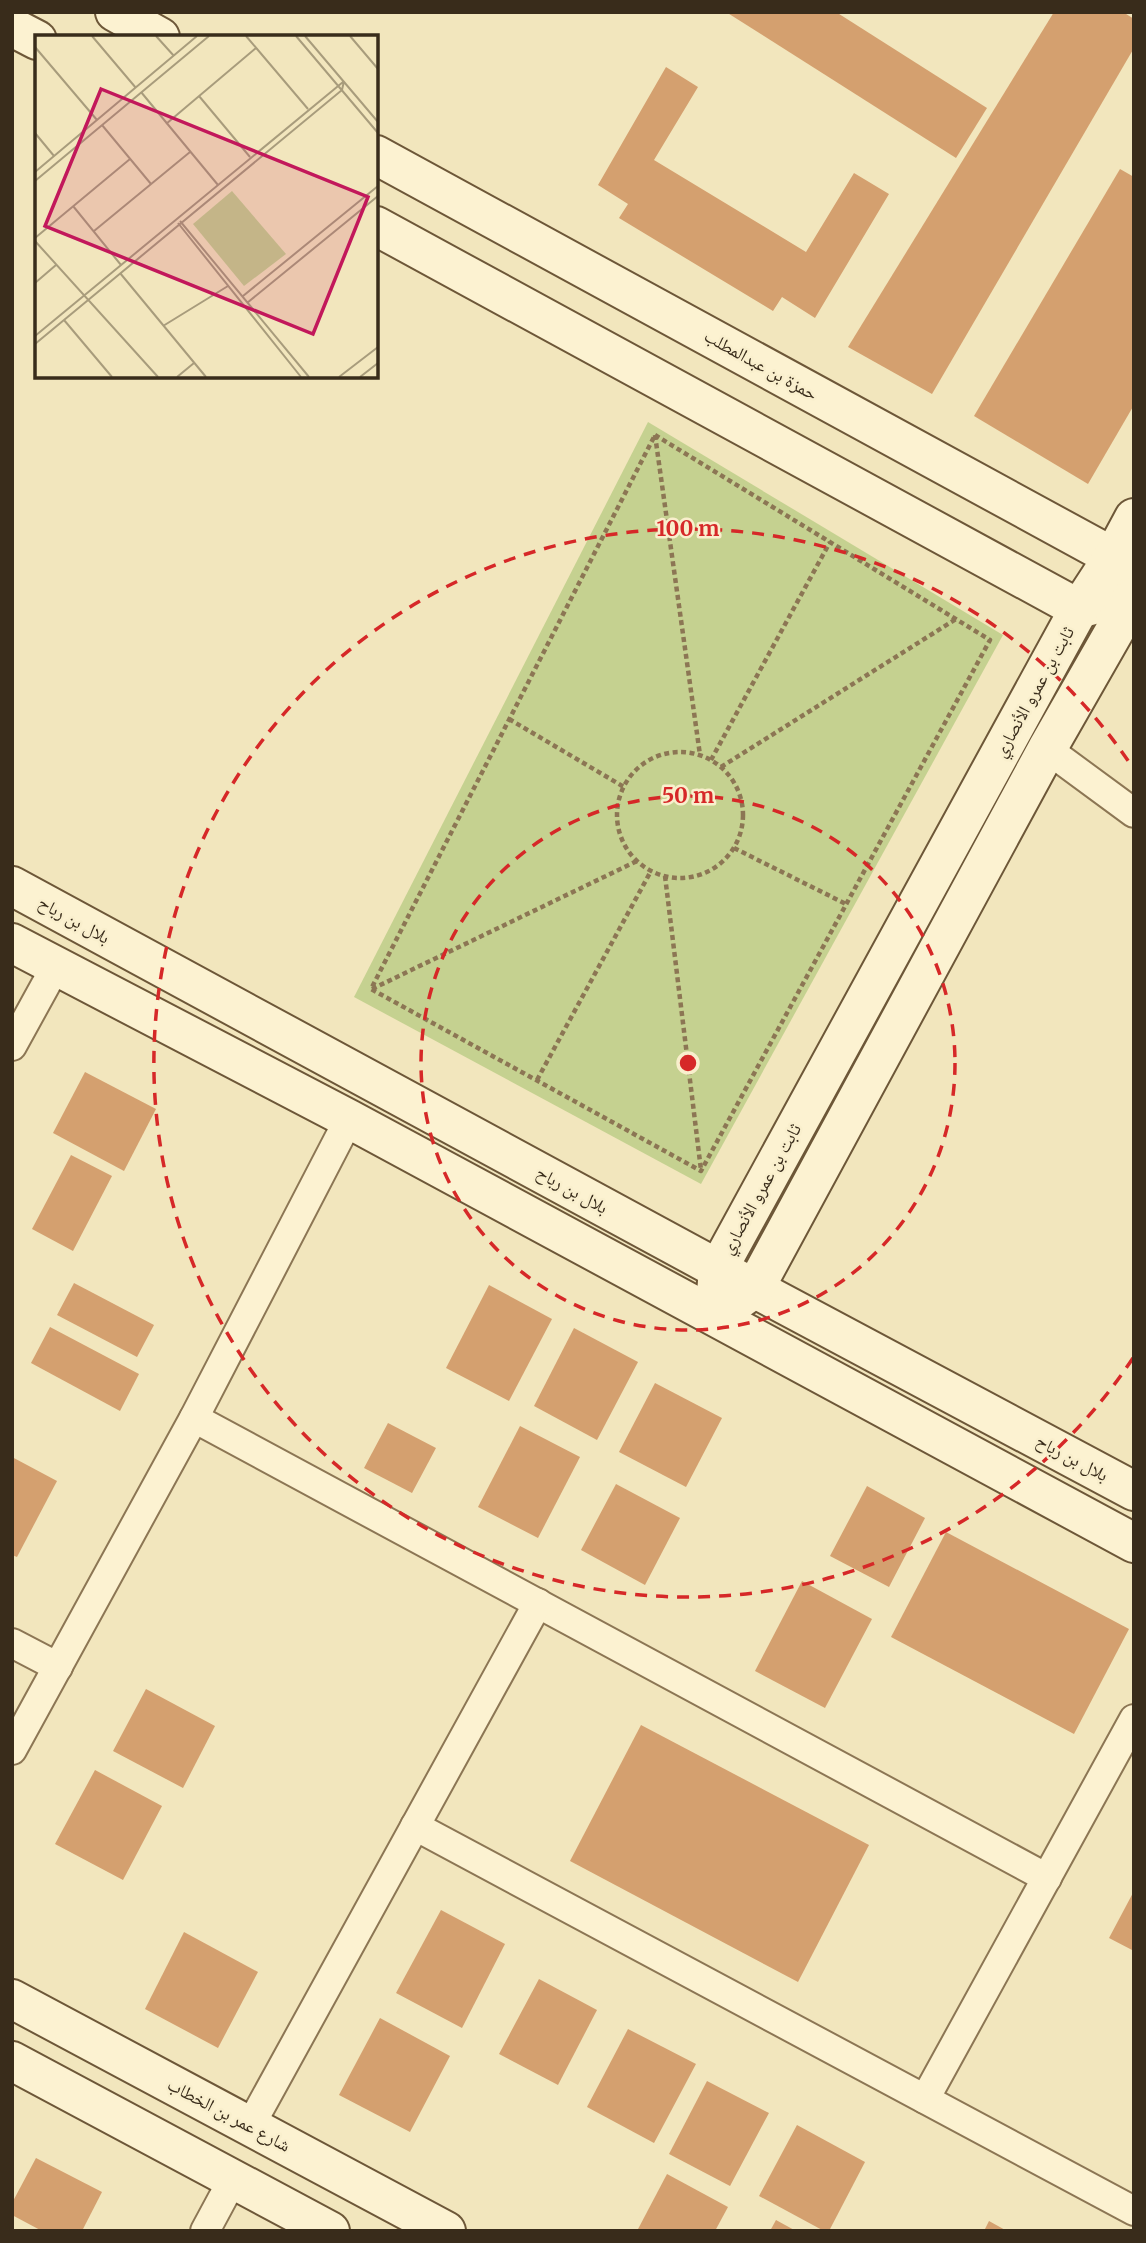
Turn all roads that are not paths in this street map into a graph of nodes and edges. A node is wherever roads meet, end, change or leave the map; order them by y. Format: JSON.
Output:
{"nodes":[{"id":1,"x":115,"y":12,"type":"edge"},
{"id":2,"x":12,"y":27,"type":"edge"},
{"id":3,"x":156,"y":35,"type":"edge"},
{"id":4,"x":35,"y":39,"type":"edge"},
{"id":5,"x":378,"y":156,"type":"edge"},
{"id":6,"x":378,"y":227,"type":"edge"},
{"id":7,"x":1134,"y":518,"type":"edge"},
{"id":8,"x":1113,"y":557,"type":"junction"},
{"id":9,"x":1134,"y":593,"type":"edge"},
{"id":10,"x":1079,"y":610,"type":"junction"},
{"id":11,"x":1047,"y":749,"type":"junction"},
{"id":12,"x":1134,"y":813,"type":"edge"},
{"id":13,"x":12,"y":886,"type":"edge"},
{"id":14,"x":12,"y":943,"type":"edge"},
{"id":15,"x":56,"y":967,"type":"junction"},
{"id":16,"x":12,"y":1046,"type":"edge"},
{"id":17,"x":349,"y":1119,"type":"junction"},
{"id":18,"x":718,"y":1269,"type":"junction"},
{"id":19,"x":755,"y":1288,"type":"junction"},
{"id":20,"x":714,"y":1317,"type":"junction"},
{"id":21,"x":194,"y":1418,"type":"junction"},
{"id":22,"x":1134,"y":1491,"type":"edge"},
{"id":23,"x":1134,"y":1543,"type":"edge"},
{"id":24,"x":538,"y":1603,"type":"junction"},
{"id":25,"x":12,"y":1643,"type":"edge"},
{"id":26,"x":58,"y":1667,"type":"junction"},
{"id":27,"x":1134,"y":1719,"type":"edge"},
{"id":28,"x":12,"y":1750,"type":"edge"},
{"id":29,"x":415,"y":1826,"type":"junction"},
{"id":30,"x":1047,"y":1878,"type":"junction"},
{"id":31,"x":12,"y":1999,"type":"edge"},
{"id":32,"x":12,"y":2061,"type":"edge"},
{"id":33,"x":925,"y":2099,"type":"junction"},
{"id":34,"x":250,"y":2126,"type":"junction"},
{"id":35,"x":233,"y":2179,"type":"junction"},
{"id":36,"x":1134,"y":2211,"type":"edge"},
{"id":37,"x":205,"y":2231,"type":"edge"},
{"id":38,"x":330,"y":2231,"type":"edge"},
{"id":39,"x":446,"y":2231,"type":"edge"}],
"edges":[{"from":1,"to":3,"type":"street"},
{"from":2,"to":4,"type":"street"},
{"from":5,"to":8,"type":"street","name":"حمزة بن عبدالمطلب"},
{"from":6,"to":10,"type":"street"},
{"from":7,"to":8,"type":"street","name":"ثابت بن عمرو الأنصاري"},
{"from":8,"to":9,"type":"street","name":"حمزة بن عبدالمطلب"},
{"from":8,"to":10,"type":"street","name":"ثابت بن عمرو الأنصاري"},
{"from":9,"to":10,"type":"street"},
{"from":9,"to":11,"type":"street"},
{"from":10,"to":18,"type":"street","name":"ثابت بن عمرو الأنصاري"},
{"from":11,"to":12,"type":"street"},
{"from":11,"to":19,"type":"street"},
{"from":13,"to":18,"type":"street","name":"بلال بن رباح"},
{"from":14,"to":15,"type":"street"},
{"from":15,"to":16,"type":"street"},
{"from":15,"to":17,"type":"street"},
{"from":17,"to":20,"type":"street"},
{"from":17,"to":21,"type":"street"},
{"from":18,"to":19,"type":"street","name":"بلال بن رباح"},
{"from":18,"to":20,"type":"street","name":"ثابت بن عمرو الأنصاري"},
{"from":19,"to":20,"type":"street"},
{"from":19,"to":22,"type":"street","name":"بلال بن رباح"},
{"from":20,"to":23,"type":"street"},
{"from":21,"to":24,"type":"street"},
{"from":21,"to":26,"type":"street"},
{"from":24,"to":29,"type":"street"},
{"from":24,"to":30,"type":"street"},
{"from":25,"to":26,"type":"street"},
{"from":26,"to":28,"type":"street"},
{"from":27,"to":30,"type":"street"},
{"from":29,"to":33,"type":"street"},
{"from":29,"to":34,"type":"street"},
{"from":30,"to":33,"type":"street"},
{"from":31,"to":34,"type":"street","name":"شارع عمر بن الخطاب"},
{"from":32,"to":35,"type":"street"},
{"from":33,"to":36,"type":"street"},
{"from":34,"to":39,"type":"street","name":"شارع عمر بن الخطاب"},
{"from":35,"to":37,"type":"street"},
{"from":35,"to":38,"type":"street"}]}
